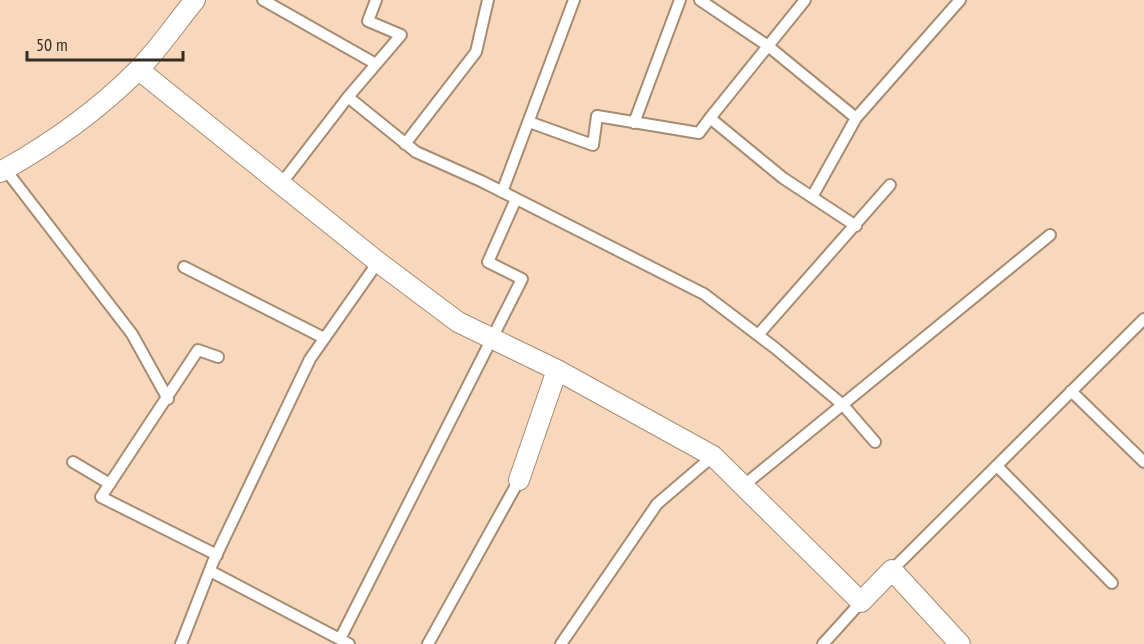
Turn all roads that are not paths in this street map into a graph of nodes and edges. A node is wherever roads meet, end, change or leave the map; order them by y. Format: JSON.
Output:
{"nodes":[{"id":1,"x":195,"y":0,"type":"edge"},
{"id":2,"x":263,"y":0,"type":"edge"},
{"id":3,"x":376,"y":0,"type":"edge"},
{"id":4,"x":488,"y":0,"type":"edge"},
{"id":5,"x":574,"y":0,"type":"edge"},
{"id":6,"x":680,"y":0,"type":"edge"},
{"id":7,"x":700,"y":0,"type":"edge"},
{"id":8,"x":805,"y":0,"type":"edge"},
{"id":9,"x":960,"y":0,"type":"edge"},
{"id":10,"x":768,"y":46,"type":"junction"},
{"id":11,"x":376,"y":64,"type":"junction"},
{"id":12,"x":139,"y":70,"type":"junction"},
{"id":13,"x":348,"y":97,"type":"junction"},
{"id":14,"x":710,"y":118,"type":"junction"},
{"id":15,"x":856,"y":118,"type":"junction"},
{"id":16,"x":529,"y":122,"type":"junction"},
{"id":17,"x":634,"y":123,"type":"junction"},
{"id":18,"x":405,"y":144,"type":"junction"},
{"id":19,"x":3,"y":170,"type":"edge"},
{"id":20,"x":281,"y":184,"type":"junction"},
{"id":21,"x":890,"y":185,"type":"dead end"},
{"id":22,"x":502,"y":192,"type":"junction"},
{"id":23,"x":812,"y":197,"type":"junction"},
{"id":24,"x":516,"y":199,"type":"junction"},
{"id":25,"x":856,"y":226,"type":"junction"},
{"id":26,"x":1050,"y":235,"type":"dead end"},
{"id":27,"x":378,"y":262,"type":"junction"},
{"id":28,"x":184,"y":267,"type":"dead end"},
{"id":29,"x":1144,"y":319,"type":"edge"},
{"id":30,"x":758,"y":335,"type":"junction"},
{"id":31,"x":324,"y":338,"type":"junction"},
{"id":32,"x":493,"y":339,"type":"junction"},
{"id":33,"x":218,"y":357,"type":"dead end"},
{"id":34,"x":557,"y":370,"type":"junction"},
{"id":35,"x":1071,"y":391,"type":"junction"},
{"id":36,"x":168,"y":399,"type":"junction"},
{"id":37,"x":843,"y":405,"type":"junction"},
{"id":38,"x":875,"y":442,"type":"dead end"},
{"id":39,"x":713,"y":456,"type":"junction"},
{"id":40,"x":73,"y":462,"type":"dead end"},
{"id":41,"x":1144,"y":462,"type":"edge"},
{"id":42,"x":997,"y":466,"type":"junction"},
{"id":43,"x":519,"y":480,"type":"joint"},
{"id":44,"x":110,"y":484,"type":"junction"},
{"id":45,"x":743,"y":486,"type":"junction"},
{"id":46,"x":217,"y":555,"type":"junction"},
{"id":47,"x":892,"y":570,"type":"junction"},
{"id":48,"x":210,"y":571,"type":"junction"},
{"id":49,"x":1112,"y":583,"type":"dead end"},
{"id":50,"x":861,"y":602,"type":"junction"},
{"id":51,"x":345,"y":641,"type":"edge"},
{"id":52,"x":180,"y":644,"type":"edge"},
{"id":53,"x":428,"y":644,"type":"edge"},
{"id":54,"x":561,"y":644,"type":"edge"},
{"id":55,"x":823,"y":644,"type":"edge"},
{"id":56,"x":960,"y":644,"type":"edge"}],
"edges":[{"from":1,"to":12,"type":"street"},
{"from":2,"to":11,"type":"lane"},
{"from":3,"to":11,"type":"lane"},
{"from":4,"to":18,"type":"lane"},
{"from":5,"to":16,"type":"lane"},
{"from":6,"to":17,"type":"lane"},
{"from":7,"to":10,"type":"lane"},
{"from":8,"to":10,"type":"lane"},
{"from":9,"to":15,"type":"lane"},
{"from":10,"to":14,"type":"lane"},
{"from":10,"to":15,"type":"lane"},
{"from":11,"to":13,"type":"lane"},
{"from":12,"to":19,"type":"street"},
{"from":12,"to":20,"type":"street"},
{"from":13,"to":18,"type":"lane"},
{"from":13,"to":20,"type":"lane"},
{"from":14,"to":17,"type":"lane"},
{"from":14,"to":23,"type":"lane"},
{"from":15,"to":23,"type":"lane"},
{"from":16,"to":17,"type":"lane"},
{"from":16,"to":22,"type":"lane"},
{"from":18,"to":22,"type":"lane"},
{"from":19,"to":36,"type":"lane"},
{"from":20,"to":27,"type":"street"},
{"from":21,"to":25,"type":"lane"},
{"from":22,"to":24,"type":"lane"},
{"from":23,"to":25,"type":"lane"},
{"from":24,"to":30,"type":"lane"},
{"from":24,"to":32,"type":"lane"},
{"from":25,"to":30,"type":"lane"},
{"from":26,"to":37,"type":"lane"},
{"from":27,"to":31,"type":"lane"},
{"from":27,"to":32,"type":"street"},
{"from":28,"to":31,"type":"lane"},
{"from":29,"to":35,"type":"lane"},
{"from":30,"to":37,"type":"lane"},
{"from":31,"to":46,"type":"lane"},
{"from":32,"to":34,"type":"street"},
{"from":32,"to":51,"type":"lane"},
{"from":33,"to":36,"type":"lane"},
{"from":34,"to":39,"type":"street"},
{"from":34,"to":43,"type":"street"},
{"from":35,"to":41,"type":"lane"},
{"from":35,"to":42,"type":"lane"},
{"from":36,"to":44,"type":"lane"},
{"from":37,"to":38,"type":"lane"},
{"from":37,"to":45,"type":"lane"},
{"from":39,"to":45,"type":"street"},
{"from":39,"to":54,"type":"lane"},
{"from":40,"to":44,"type":"lane"},
{"from":42,"to":47,"type":"lane"},
{"from":42,"to":49,"type":"lane"},
{"from":43,"to":53,"type":"lane"},
{"from":44,"to":46,"type":"lane"},
{"from":45,"to":50,"type":"street"},
{"from":46,"to":48,"type":"lane"},
{"from":47,"to":50,"type":"street"},
{"from":47,"to":56,"type":"street"},
{"from":48,"to":51,"type":"lane"},
{"from":48,"to":52,"type":"lane"},
{"from":50,"to":55,"type":"lane"}]}
